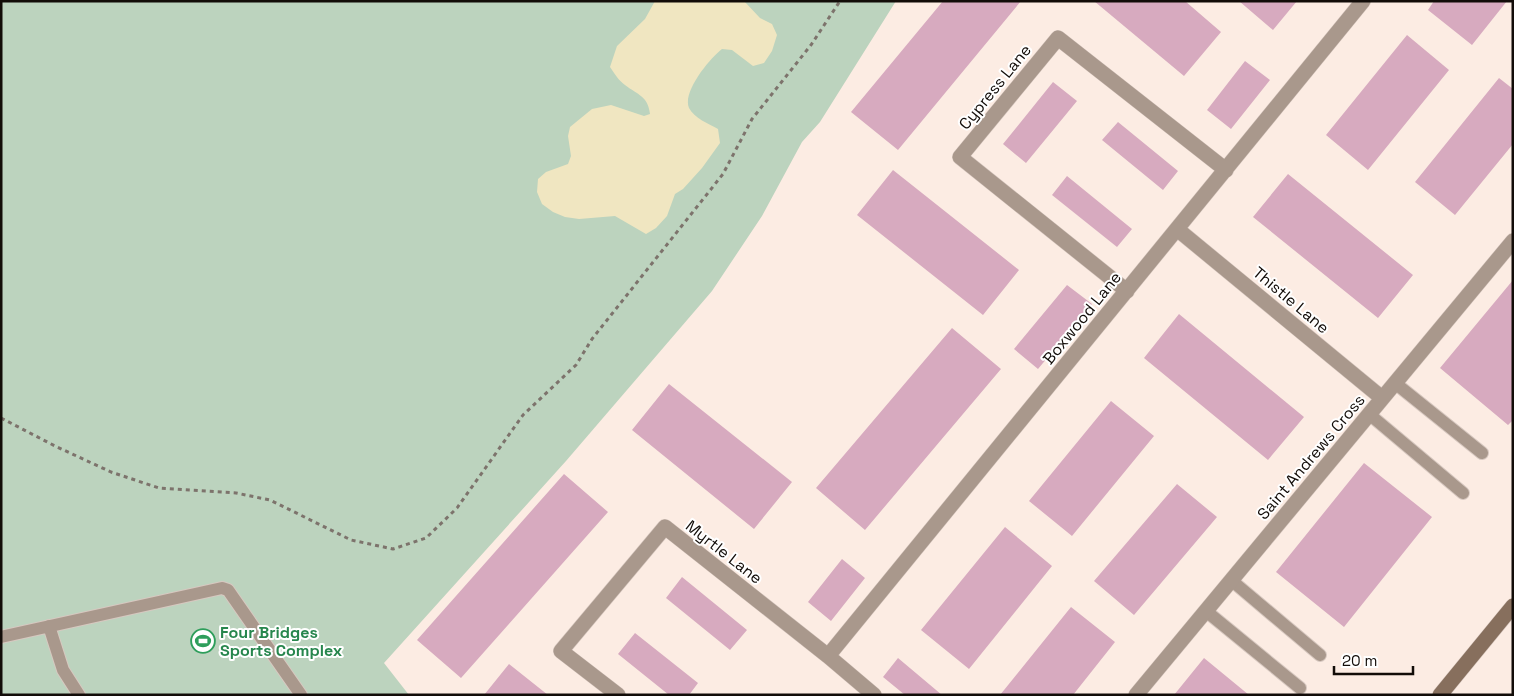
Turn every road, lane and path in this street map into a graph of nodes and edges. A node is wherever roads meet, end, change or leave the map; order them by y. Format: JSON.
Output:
{"nodes":[{"id":1,"x":840,"y":1,"type":"edge"},
{"id":2,"x":1363,"y":1,"type":"edge"},
{"id":3,"x":1226,"y":170,"type":"junction"},
{"id":4,"x":1178,"y":229,"type":"junction"},
{"id":5,"x":1513,"y":241,"type":"edge"},
{"id":6,"x":1126,"y":291,"type":"junction"},
{"id":7,"x":1395,"y":382,"type":"junction"},
{"id":8,"x":1382,"y":398,"type":"junction"},
{"id":9,"x":1369,"y":414,"type":"junction"},
{"id":10,"x":1,"y":418,"type":"edge"},
{"id":11,"x":1482,"y":454,"type":"dead end"},
{"id":12,"x":1462,"y":493,"type":"dead end"},
{"id":13,"x":1231,"y":580,"type":"junction"},
{"id":14,"x":1513,"y":606,"type":"edge"},
{"id":15,"x":1206,"y":610,"type":"junction"},
{"id":16,"x":49,"y":626,"type":"junction"},
{"id":17,"x":1,"y":637,"type":"edge"},
{"id":18,"x":1320,"y":655,"type":"dead end"},
{"id":19,"x":828,"y":656,"type":"junction"},
{"id":20,"x":1300,"y":688,"type":"dead end"},
{"id":21,"x":79,"y":695,"type":"edge"},
{"id":22,"x":301,"y":695,"type":"edge"},
{"id":23,"x":618,"y":695,"type":"edge"},
{"id":24,"x":874,"y":695,"type":"edge"},
{"id":25,"x":1136,"y":695,"type":"edge"},
{"id":26,"x":1440,"y":695,"type":"edge"}],
"edges":[{"from":1,"to":10,"type":"path"},
{"from":2,"to":3,"type":"street","name":"Boxwood Lane"},
{"from":3,"to":4,"type":"street","name":"Boxwood Lane"},
{"from":3,"to":6,"type":"street","name":"Cypress Lane"},
{"from":4,"to":6,"type":"street","name":"Boxwood Lane"},
{"from":4,"to":8,"type":"street","name":"Thistle Lane"},
{"from":5,"to":7,"type":"street","name":"Saint Andrews Cross"},
{"from":6,"to":19,"type":"street","name":"Boxwood Lane"},
{"from":7,"to":8,"type":"street","name":"Saint Andrews Cross"},
{"from":7,"to":11,"type":"lane"},
{"from":8,"to":9,"type":"street","name":"Saint Andrews Cross"},
{"from":9,"to":12,"type":"lane"},
{"from":9,"to":13,"type":"street","name":"Saint Andrews Cross"},
{"from":13,"to":15,"type":"street","name":"Saint Andrews Cross"},
{"from":13,"to":18,"type":"lane"},
{"from":14,"to":26,"type":"main road"},
{"from":15,"to":20,"type":"lane"},
{"from":15,"to":25,"type":"street","name":"Saint Andrews Cross"},
{"from":16,"to":17,"type":"lane"},
{"from":16,"to":21,"type":"lane"},
{"from":16,"to":22,"type":"lane"},
{"from":19,"to":23,"type":"street","name":"Myrtle Lane"},
{"from":19,"to":24,"type":"street","name":"Myrtle Lane"}]}
